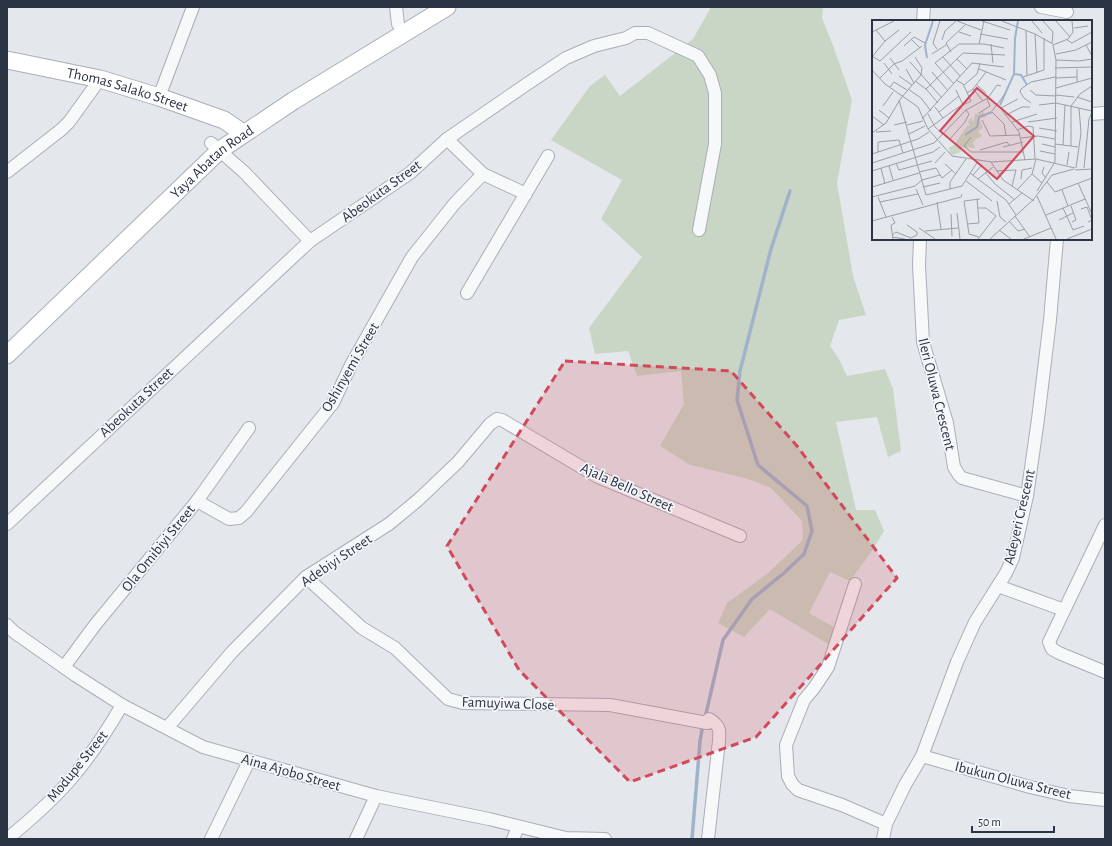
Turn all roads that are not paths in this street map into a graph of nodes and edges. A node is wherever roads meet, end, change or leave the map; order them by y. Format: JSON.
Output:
{"nodes":[{"id":1,"x":193,"y":7,"type":"edge"},
{"id":2,"x":396,"y":7,"type":"edge"},
{"id":3,"x":428,"y":7,"type":"edge"},
{"id":4,"x":447,"y":7,"type":"edge"},
{"id":5,"x":924,"y":7,"type":"edge"},
{"id":6,"x":1041,"y":7,"type":"edge"},
{"id":7,"x":1066,"y":13,"type":"edge"},
{"id":8,"x":923,"y":20,"type":"edge"},
{"id":9,"x":398,"y":24,"type":"junction"},
{"id":10,"x":7,"y":60,"type":"edge"},
{"id":11,"x":100,"y":79,"type":"junction"},
{"id":12,"x":160,"y":97,"type":"junction"},
{"id":13,"x":1105,"y":113,"type":"edge"},
{"id":14,"x":1092,"y":114,"type":"edge"},
{"id":15,"x":239,"y":130,"type":"junction"},
{"id":16,"x":447,"y":139,"type":"junction"},
{"id":17,"x":215,"y":147,"type":"junction"},
{"id":18,"x":548,"y":156,"type":"dead end"},
{"id":19,"x":7,"y":172,"type":"edge"},
{"id":20,"x":483,"y":174,"type":"junction"},
{"id":21,"x":526,"y":194,"type":"junction"},
{"id":22,"x":699,"y":230,"type":"dead end"},
{"id":23,"x":920,"y":240,"type":"edge"},
{"id":24,"x":1057,"y":240,"type":"edge"},
{"id":25,"x":310,"y":241,"type":"junction"},
{"id":26,"x":467,"y":293,"type":"dead end"},
{"id":27,"x":7,"y":343,"type":"edge"},
{"id":28,"x":7,"y":355,"type":"edge"},
{"id":29,"x":497,"y":419,"type":"joint"},
{"id":30,"x":249,"y":428,"type":"dead end"},
{"id":31,"x":1027,"y":496,"type":"junction"},
{"id":32,"x":197,"y":501,"type":"junction"},
{"id":33,"x":7,"y":524,"type":"edge"},
{"id":34,"x":1105,"y":525,"type":"edge"},
{"id":35,"x":740,"y":536,"type":"dead end"},
{"id":36,"x":306,"y":577,"type":"junction"},
{"id":37,"x":855,"y":584,"type":"dead end"},
{"id":38,"x":998,"y":586,"type":"junction"},
{"id":39,"x":1064,"y":610,"type":"junction"},
{"id":40,"x":9,"y":633,"type":"edge"},
{"id":41,"x":64,"y":667,"type":"junction"},
{"id":42,"x":1105,"y":672,"type":"edge"},
{"id":43,"x":122,"y":705,"type":"junction"},
{"id":44,"x":167,"y":728,"type":"junction"},
{"id":45,"x":922,"y":756,"type":"junction"},
{"id":46,"x":249,"y":761,"type":"junction"},
{"id":47,"x":376,"y":796,"type":"junction"},
{"id":48,"x":1105,"y":800,"type":"edge"},
{"id":49,"x":886,"y":824,"type":"junction"},
{"id":50,"x":518,"y":827,"type":"junction"},
{"id":51,"x":7,"y":839,"type":"edge"},
{"id":52,"x":211,"y":839,"type":"edge"},
{"id":53,"x":356,"y":839,"type":"edge"},
{"id":54,"x":512,"y":839,"type":"edge"},
{"id":55,"x":605,"y":839,"type":"edge"},
{"id":56,"x":708,"y":839,"type":"edge"},
{"id":57,"x":883,"y":839,"type":"edge"}],
"edges":[{"from":1,"to":12,"type":"street"},
{"from":2,"to":9,"type":"street"},
{"from":3,"to":9,"type":"main road","name":"Yaya Abatan Road"},
{"from":4,"to":15,"type":"main road","name":"Yaya Abatan Road"},
{"from":5,"to":8,"type":"street"},
{"from":6,"to":7,"type":"street"},
{"from":9,"to":15,"type":"main road","name":"Yaya Abatan Road"},
{"from":10,"to":11,"type":"main road","name":"Thomas Salako Street"},
{"from":11,"to":12,"type":"main road","name":"Thomas Salako Street"},
{"from":11,"to":19,"type":"street"},
{"from":12,"to":15,"type":"main road","name":"Thomas Salako Street"},
{"from":13,"to":14,"type":"street"},
{"from":15,"to":17,"type":"main road","name":"Yaya Abatan Road"},
{"from":16,"to":20,"type":"street"},
{"from":16,"to":22,"type":"street","name":"Abeokuta Street"},
{"from":16,"to":25,"type":"street","name":"Abeokuta Street"},
{"from":17,"to":25,"type":"street"},
{"from":17,"to":27,"type":"main road","name":"Yaya Abatan Road"},
{"from":17,"to":28,"type":"main road","name":"Yaya Abatan Road"},
{"from":18,"to":21,"type":"street"},
{"from":20,"to":21,"type":"street"},
{"from":20,"to":32,"type":"street","name":"Oshinyemi Street"},
{"from":21,"to":26,"type":"street"},
{"from":23,"to":31,"type":"street","name":"Ileri Oluwa Crescent"},
{"from":24,"to":31,"type":"street","name":"Adeyeri Crescent"},
{"from":25,"to":33,"type":"street","name":"Abeokuta Street"},
{"from":29,"to":35,"type":"street","name":"Ajala Bello Street"},
{"from":29,"to":36,"type":"street","name":"Adebiyi Street"},
{"from":30,"to":32,"type":"street","name":"Ola Omibiyi Street"},
{"from":31,"to":38,"type":"street","name":"Adeyeri Crescent"},
{"from":32,"to":41,"type":"street","name":"Ola Omibiyi Street"},
{"from":34,"to":39,"type":"street"},
{"from":36,"to":44,"type":"street","name":"Adebiyi Street"},
{"from":36,"to":56,"type":"street","name":"Famuyiwa Close"},
{"from":37,"to":49,"type":"street"},
{"from":38,"to":39,"type":"street"},
{"from":38,"to":45,"type":"street","name":"Adeyeri Crescent"},
{"from":39,"to":42,"type":"street"},
{"from":40,"to":41,"type":"street","name":"Aina Ajobo Street"},
{"from":41,"to":43,"type":"street","name":"Aina Ajobo Street"},
{"from":43,"to":44,"type":"street","name":"Aina Ajobo Street"},
{"from":43,"to":51,"type":"street","name":"Modupe Street"},
{"from":44,"to":46,"type":"street","name":"Aina Ajobo Street"},
{"from":45,"to":48,"type":"street","name":"Ibukun Oluwa Street"},
{"from":45,"to":49,"type":"street","name":"Adeyeri Crescent"},
{"from":46,"to":47,"type":"street","name":"Aina Ajobo Street"},
{"from":46,"to":52,"type":"street"},
{"from":47,"to":50,"type":"street","name":"Aina Ajobo Street"},
{"from":47,"to":53,"type":"street"},
{"from":49,"to":57,"type":"street","name":"Adeyeri Crescent"},
{"from":50,"to":54,"type":"street"},
{"from":50,"to":55,"type":"street","name":"Aina Ajobo Street"}]}
